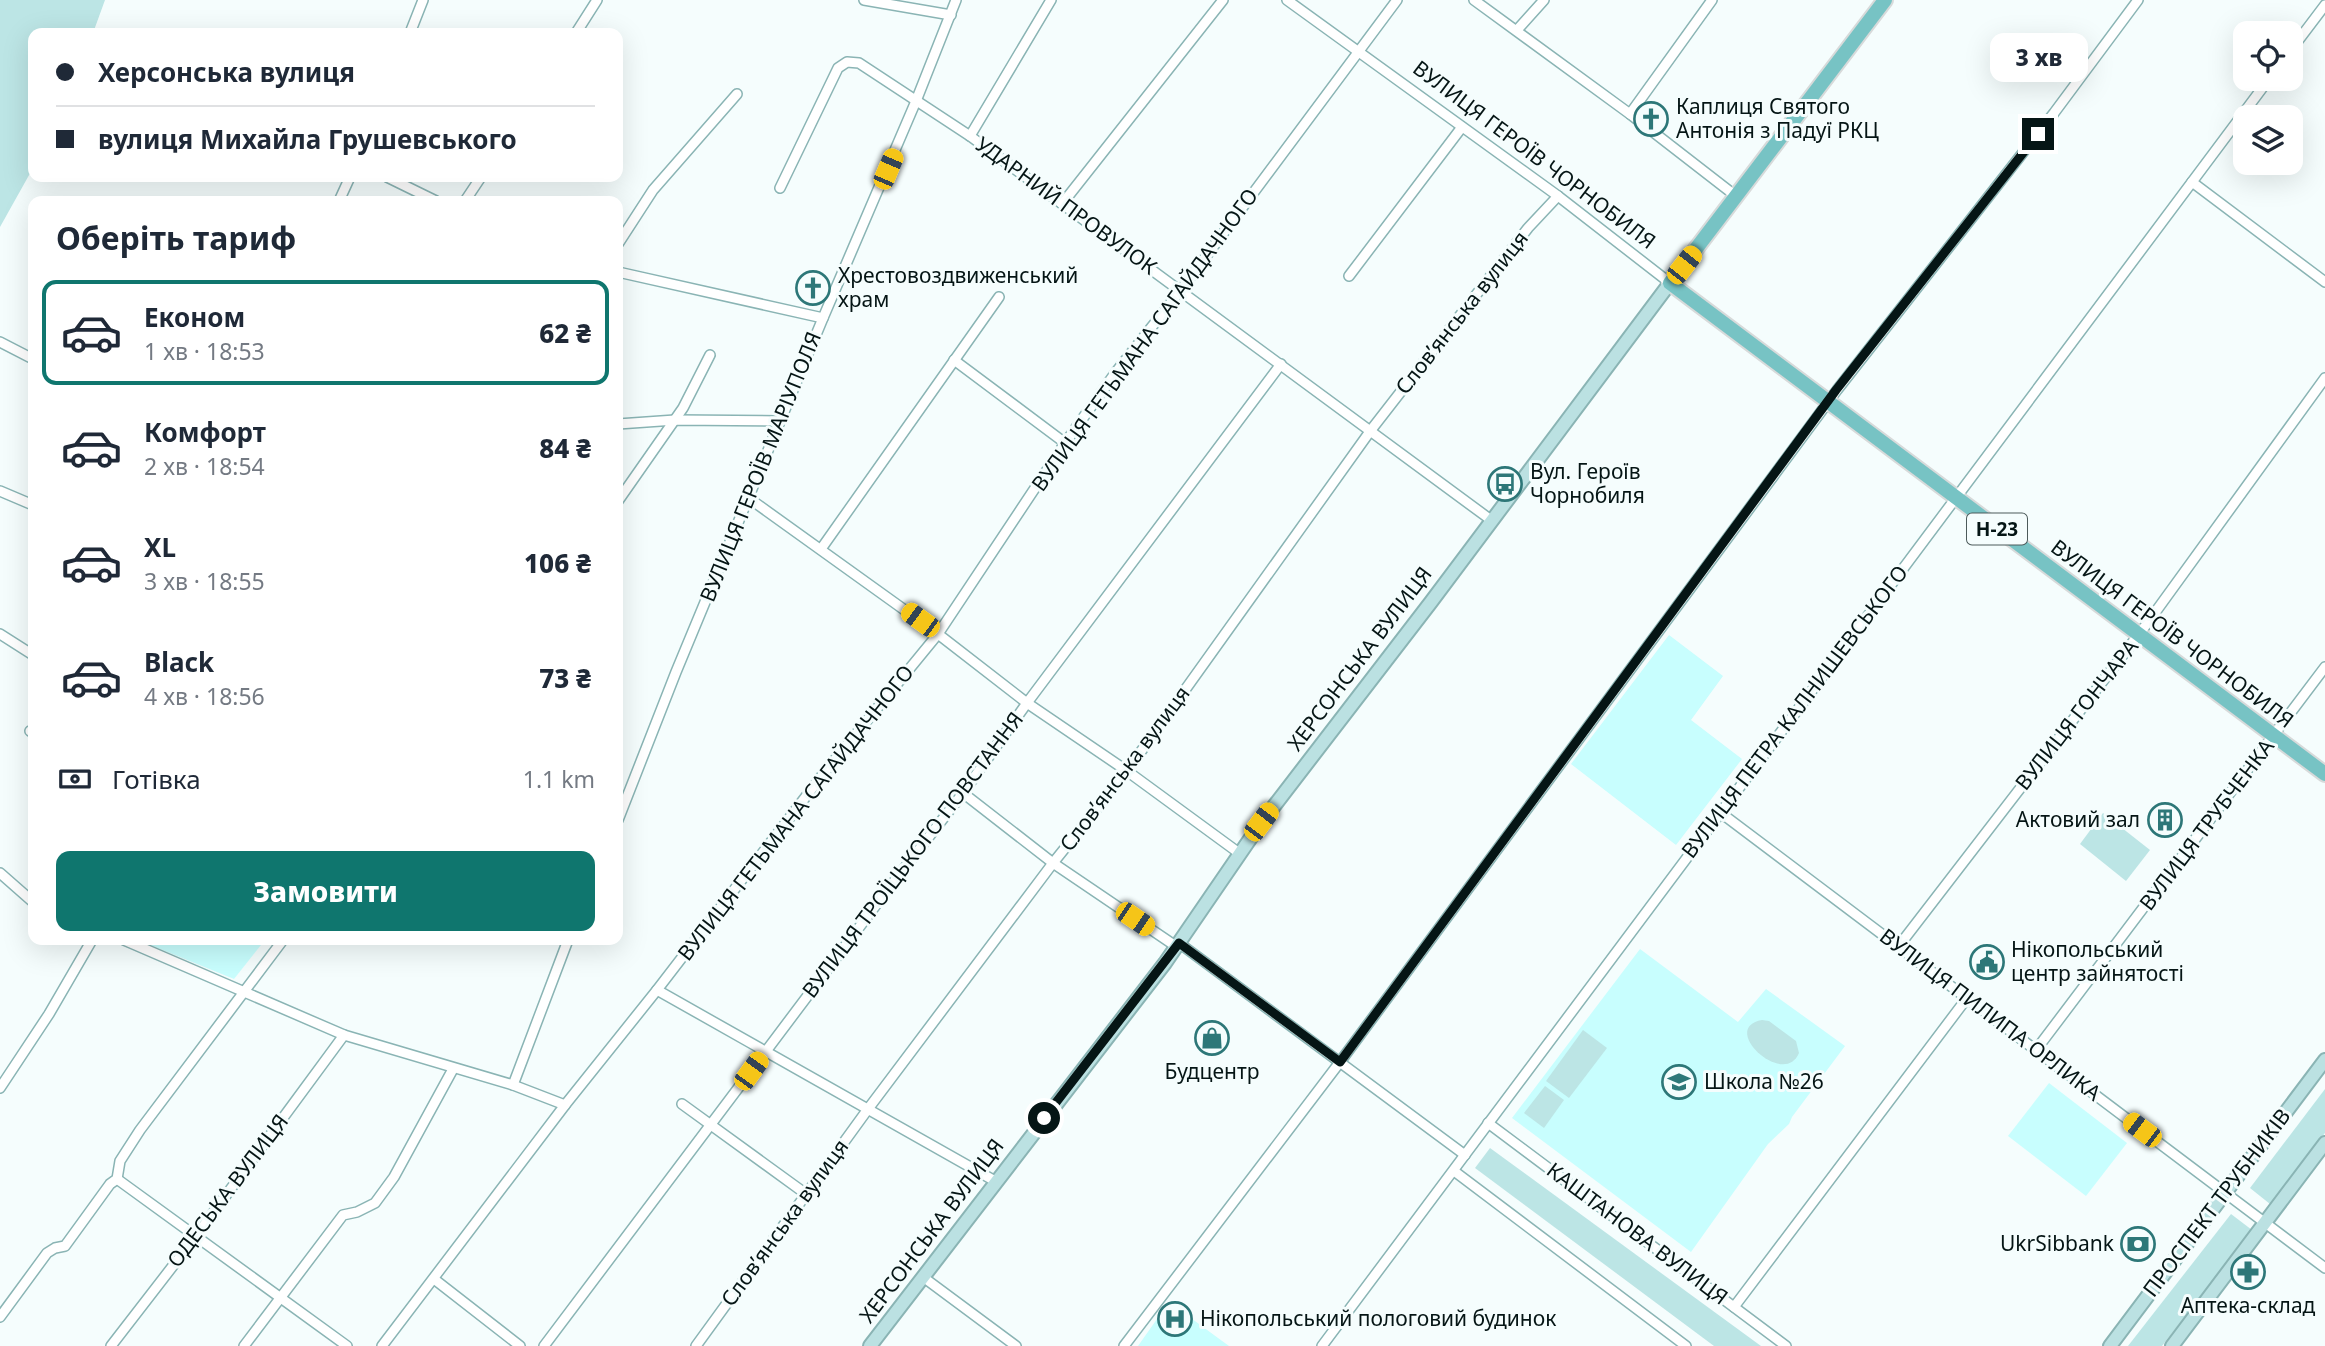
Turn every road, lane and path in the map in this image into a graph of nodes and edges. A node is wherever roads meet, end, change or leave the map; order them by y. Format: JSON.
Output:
{"nodes":[{"id":1,"x":423,"y":0,"type":"edge"},
{"id":2,"x":597,"y":0,"type":"edge"},
{"id":3,"x":864,"y":0,"type":"edge"},
{"id":4,"x":956,"y":0,"type":"edge"},
{"id":5,"x":1051,"y":0,"type":"edge"},
{"id":6,"x":1223,"y":0,"type":"edge"},
{"id":7,"x":1287,"y":0,"type":"edge"},
{"id":8,"x":1397,"y":0,"type":"edge"},
{"id":9,"x":1474,"y":0,"type":"edge"},
{"id":10,"x":1544,"y":0,"type":"edge"},
{"id":11,"x":1712,"y":0,"type":"edge"},
{"id":12,"x":1885,"y":0,"type":"edge"},
{"id":13,"x":2138,"y":0,"type":"edge"},
{"id":14,"x":2325,"y":5,"type":"edge"},
{"id":15,"x":951,"y":15,"type":"junction"},
{"id":16,"x":412,"y":28,"type":"edge"},
{"id":17,"x":579,"y":28,"type":"edge"},
{"id":18,"x":1517,"y":30,"type":"junction"},
{"id":19,"x":2303,"y":34,"type":"edge"},
{"id":20,"x":1360,"y":51,"type":"junction"},
{"id":21,"x":2260,"y":91,"type":"edge"},
{"id":22,"x":737,"y":94,"type":"dead end"},
{"id":23,"x":916,"y":101,"type":"junction"},
{"id":24,"x":1630,"y":114,"type":"junction"},
{"id":25,"x":1462,"y":127,"type":"junction"},
{"id":26,"x":970,"y":136,"type":"junction"},
{"id":27,"x":397,"y":182,"type":"edge"},
{"id":28,"x":2192,"y":182,"type":"junction"},
{"id":29,"x":780,"y":188,"type":"dead end"},
{"id":30,"x":426,"y":196,"type":"edge"},
{"id":31,"x":1558,"y":196,"type":"junction"},
{"id":32,"x":1737,"y":197,"type":"junction"},
{"id":33,"x":1062,"y":204,"type":"junction"},
{"id":34,"x":623,"y":236,"type":"edge"},
{"id":35,"x":623,"y":273,"type":"edge"},
{"id":36,"x":1349,"y":276,"type":"dead end"},
{"id":37,"x":2325,"y":282,"type":"edge"},
{"id":38,"x":1670,"y":283,"type":"junction"},
{"id":39,"x":1181,"y":290,"type":"junction"},
{"id":40,"x":999,"y":297,"type":"dead end"},
{"id":41,"x":823,"y":318,"type":"junction"},
{"id":42,"x":0,"y":342,"type":"edge"},
{"id":43,"x":710,"y":355,"type":"dead end"},
{"id":44,"x":28,"y":356,"type":"edge"},
{"id":45,"x":954,"y":360,"type":"junction"},
{"id":46,"x":1281,"y":364,"type":"junction"},
{"id":47,"x":2325,"y":378,"type":"edge"},
{"id":48,"x":1828,"y":402,"type":"junction"},
{"id":49,"x":675,"y":420,"type":"junction"},
{"id":50,"x":780,"y":421,"type":"junction"},
{"id":51,"x":623,"y":424,"type":"edge"},
{"id":52,"x":1371,"y":430,"type":"junction"},
{"id":53,"x":1065,"y":443,"type":"junction"},
{"id":54,"x":0,"y":491,"type":"edge"},
{"id":55,"x":623,"y":494,"type":"edge"},
{"id":56,"x":1955,"y":497,"type":"junction"},
{"id":57,"x":750,"y":499,"type":"junction"},
{"id":58,"x":28,"y":503,"type":"edge"},
{"id":59,"x":1491,"y":520,"type":"junction"},
{"id":60,"x":821,"y":549,"type":"junction"},
{"id":61,"x":0,"y":634,"type":"edge"},
{"id":62,"x":938,"y":634,"type":"junction"},
{"id":63,"x":2138,"y":634,"type":"junction"},
{"id":64,"x":28,"y":652,"type":"edge"},
{"id":65,"x":2325,"y":667,"type":"edge"},
{"id":66,"x":1027,"y":703,"type":"junction"},
{"id":67,"x":2274,"y":736,"type":"junction"},
{"id":68,"x":1127,"y":771,"type":"junction"},
{"id":69,"x":2325,"y":774,"type":"edge"},
{"id":70,"x":963,"y":793,"type":"junction"},
{"id":71,"x":623,"y":807,"type":"edge"},
{"id":72,"x":1721,"y":813,"type":"junction"},
{"id":73,"x":1239,"y":853,"type":"junction"},
{"id":74,"x":1053,"y":863,"type":"junction"},
{"id":75,"x":0,"y":873,"type":"edge"},
{"id":76,"x":28,"y":898,"type":"edge"},
{"id":77,"x":89,"y":945,"type":"edge"},
{"id":78,"x":136,"y":945,"type":"edge"},
{"id":79,"x":279,"y":945,"type":"edge"},
{"id":80,"x":566,"y":945,"type":"edge"},
{"id":81,"x":1178,"y":945,"type":"junction"},
{"id":82,"x":1898,"y":947,"type":"junction"},
{"id":83,"x":657,"y":990,"type":"junction"},
{"id":84,"x":245,"y":991,"type":"junction"},
{"id":85,"x":1967,"y":998,"type":"junction"},
{"id":86,"x":344,"y":1035,"type":"junction"},
{"id":87,"x":2036,"y":1050,"type":"junction"},
{"id":88,"x":764,"y":1052,"type":"junction"},
{"id":89,"x":2325,"y":1060,"type":"edge"},
{"id":90,"x":1340,"y":1062,"type":"junction"},
{"id":91,"x":453,"y":1069,"type":"junction"},
{"id":92,"x":513,"y":1085,"type":"junction"},
{"id":93,"x":0,"y":1088,"type":"edge"},
{"id":94,"x":682,"y":1104,"type":"dead end"},
{"id":95,"x":565,"y":1105,"type":"junction"},
{"id":96,"x":868,"y":1109,"type":"junction"},
{"id":97,"x":1488,"y":1123,"type":"junction"},
{"id":98,"x":711,"y":1125,"type":"junction"},
{"id":99,"x":2325,"y":1143,"type":"edge"},
{"id":100,"x":1465,"y":1155,"type":"junction"},
{"id":101,"x":1454,"y":1171,"type":"junction"},
{"id":102,"x":117,"y":1178,"type":"junction"},
{"id":103,"x":995,"y":1181,"type":"junction"},
{"id":104,"x":2225,"y":1193,"type":"junction"},
{"id":105,"x":806,"y":1194,"type":"junction"},
{"id":106,"x":2265,"y":1223,"type":"junction"},
{"id":107,"x":196,"y":1236,"type":"junction"},
{"id":108,"x":2325,"y":1268,"type":"edge"},
{"id":109,"x":923,"y":1277,"type":"junction"},
{"id":110,"x":434,"y":1279,"type":"junction"},
{"id":111,"x":280,"y":1296,"type":"junction"},
{"id":112,"x":1734,"y":1307,"type":"junction"},
{"id":113,"x":0,"y":1317,"type":"edge"},
{"id":114,"x":111,"y":1346,"type":"edge"},
{"id":115,"x":244,"y":1346,"type":"edge"},
{"id":116,"x":347,"y":1346,"type":"edge"},
{"id":117,"x":382,"y":1346,"type":"edge"},
{"id":118,"x":520,"y":1346,"type":"edge"},
{"id":119,"x":544,"y":1346,"type":"edge"},
{"id":120,"x":696,"y":1346,"type":"edge"},
{"id":121,"x":870,"y":1346,"type":"edge"},
{"id":122,"x":1016,"y":1346,"type":"edge"},
{"id":123,"x":1124,"y":1346,"type":"edge"},
{"id":124,"x":1322,"y":1346,"type":"edge"},
{"id":125,"x":1686,"y":1346,"type":"edge"},
{"id":126,"x":1786,"y":1346,"type":"edge"},
{"id":127,"x":2110,"y":1346,"type":"edge"},
{"id":128,"x":2172,"y":1346,"type":"edge"}],
"edges":[{"from":1,"to":16,"type":"street"},
{"from":2,"to":17,"type":"street"},
{"from":3,"to":15,"type":"street"},
{"from":4,"to":15,"type":"street","name":"ВУЛИЦЯ ГЕРОЇВ МАРІУПОЛЯ"},
{"from":5,"to":26,"type":"street"},
{"from":6,"to":33,"type":"street"},
{"from":7,"to":20,"type":"street","name":"ВУЛИЦЯ ГЕРОЇВ ЧОРНОБИЛЯ"},
{"from":8,"to":20,"type":"street","name":"ВУЛИЦЯ ГЕТЬМАНА САГАЙДАЧНОГО"},
{"from":9,"to":18,"type":"street"},
{"from":10,"to":18,"type":"street"},
{"from":11,"to":24,"type":"street"},
{"from":12,"to":32,"type":"main road","name":"ХЕРСОНСЬКА ВУЛИЦЯ"},
{"from":13,"to":48,"type":"street"},
{"from":14,"to":19,"type":"street"},
{"from":15,"to":23,"type":"street","name":"ВУЛИЦЯ ГЕРОЇВ МАРІУПОЛЯ"},
{"from":18,"to":24,"type":"street"},
{"from":20,"to":25,"type":"street","name":"ВУЛИЦЯ ГЕРОЇВ ЧОРНОБИЛЯ"},
{"from":20,"to":39,"type":"street","name":"ВУЛИЦЯ ГЕТЬМАНА САГАЙДАЧНОГО"},
{"from":21,"to":28,"type":"street","name":"ВУЛИЦЯ ПЕТРА КАЛНИШЕВСЬКОГО"},
{"from":22,"to":34,"type":"street"},
{"from":23,"to":26,"type":"street","name":"УДАРНИЙ ПРОВУЛОК"},
{"from":23,"to":29,"type":"street","name":"УДАРНИЙ ПРОВУЛОК"},
{"from":23,"to":41,"type":"street","name":"ВУЛИЦЯ ГЕРОЇВ МАРІУПОЛЯ"},
{"from":24,"to":32,"type":"street"},
{"from":25,"to":31,"type":"street","name":"ВУЛИЦЯ ГЕРОЇВ ЧОРНОБИЛЯ"},
{"from":25,"to":36,"type":"street"},
{"from":26,"to":33,"type":"street","name":"УДАРНИЙ ПРОВУЛОК"},
{"from":27,"to":30,"type":"street"},
{"from":28,"to":37,"type":"street"},
{"from":28,"to":56,"type":"street","name":"ВУЛИЦЯ ПЕТРА КАЛНИШЕВСЬКОГО"},
{"from":31,"to":38,"type":"street","name":"ВУЛИЦЯ ГЕРОЇВ ЧОРНОБИЛЯ"},
{"from":31,"to":52,"type":"street","name":"Словʼянська вулиця"},
{"from":32,"to":38,"type":"main road","name":"ХЕРСОНСЬКА ВУЛИЦЯ"},
{"from":33,"to":39,"type":"street","name":"УДАРНИЙ ПРОВУЛОК"},
{"from":35,"to":41,"type":"street"},
{"from":38,"to":48,"type":"main road","name":"ВУЛИЦЯ ГЕРОЇВ ЧОРНОБИЛЯ","number":"Н-23"},
{"from":38,"to":59,"type":"main road","name":"ХЕРСОНСЬКА ВУЛИЦЯ"},
{"from":39,"to":46,"type":"street","name":"УДАРНИЙ ПРОВУЛОК"},
{"from":39,"to":53,"type":"street","name":"ВУЛИЦЯ ГЕТЬМАНА САГАЙДАЧНОГО"},
{"from":40,"to":45,"type":"street"},
{"from":41,"to":50,"type":"street","name":"ВУЛИЦЯ ГЕРОЇВ МАРІУПОЛЯ"},
{"from":42,"to":44,"type":"street"},
{"from":43,"to":49,"type":"street"},
{"from":45,"to":53,"type":"street"},
{"from":45,"to":60,"type":"street"},
{"from":46,"to":52,"type":"street","name":"УДАРНИЙ ПРОВУЛОК"},
{"from":46,"to":66,"type":"street","name":"ВУЛИЦЯ ТРОЇЦЬКОГО ПОВСТАННЯ"},
{"from":47,"to":63,"type":"street","name":"ВУЛИЦЯ ГОНЧАРА"},
{"from":48,"to":56,"type":"main road","name":"ВУЛИЦЯ ГЕРОЇВ ЧОРНОБИЛЯ","number":"Н-23"},
{"from":48,"to":90,"type":"street"},
{"from":49,"to":50,"type":"street"},
{"from":49,"to":51,"type":"street"},
{"from":49,"to":55,"type":"street"},
{"from":50,"to":57,"type":"street","name":"ВУЛИЦЯ ГЕРОЇВ МАРІУПОЛЯ"},
{"from":52,"to":59,"type":"street","name":"УДАРНИЙ ПРОВУЛОК"},
{"from":52,"to":68,"type":"street","name":"Словʼянська вулиця"},
{"from":53,"to":62,"type":"street","name":"ВУЛИЦЯ ГЕТЬМАНА САГАЙДАЧНОГО"},
{"from":54,"to":58,"type":"street"},
{"from":56,"to":63,"type":"main road","name":"ВУЛИЦЯ ГЕРОЇВ ЧОРНОБИЛЯ","number":"Н-23"},
{"from":56,"to":72,"type":"street","name":"ВУЛИЦЯ ПЕТРА КАЛНИШЕВСЬКОГО"},
{"from":57,"to":60,"type":"street"},
{"from":57,"to":71,"type":"street","name":"ВУЛИЦЯ ГЕРОЇВ МАРІУПОЛЯ"},
{"from":59,"to":73,"type":"main road","name":"ХЕРСОНСЬКА ВУЛИЦЯ"},
{"from":60,"to":62,"type":"street"},
{"from":61,"to":64,"type":"street"},
{"from":62,"to":66,"type":"street"},
{"from":62,"to":83,"type":"street","name":"ВУЛИЦЯ ГЕТЬМАНА САГАЙДАЧНОГО"},
{"from":63,"to":67,"type":"main road","name":"ВУЛИЦЯ ГЕРОЇВ ЧОРНОБИЛЯ","number":"Н-23"},
{"from":63,"to":82,"type":"street","name":"ВУЛИЦЯ ГОНЧАРА"},
{"from":65,"to":67,"type":"street","name":"ВУЛИЦЯ ТРУБЧЕНКА"},
{"from":66,"to":68,"type":"street"},
{"from":66,"to":70,"type":"street","name":"ВУЛИЦЯ ТРОЇЦЬКОГО ПОВСТАННЯ"},
{"from":67,"to":69,"type":"main road","name":"ВУЛИЦЯ ГЕРОЇВ ЧОРНОБИЛЯ","number":"Н-23"},
{"from":67,"to":87,"type":"street","name":"ВУЛИЦЯ ТРУБЧЕНКА"},
{"from":68,"to":73,"type":"street"},
{"from":68,"to":74,"type":"street","name":"Словʼянська вулиця"},
{"from":70,"to":74,"type":"street"},
{"from":70,"to":88,"type":"street","name":"ВУЛИЦЯ ТРОЇЦЬКОГО ПОВСТАННЯ"},
{"from":72,"to":82,"type":"street","name":"ВУЛИЦЯ ПИЛИПА ОРЛИКА"},
{"from":72,"to":97,"type":"street","name":"ВУЛИЦЯ ПЕТРА КАЛНИШЕВСЬКОГО"},
{"from":73,"to":81,"type":"main road","name":"ХЕРСОНСЬКА ВУЛИЦЯ"},
{"from":74,"to":81,"type":"street"},
{"from":74,"to":96,"type":"street","name":"Словʼянська вулиця"},
{"from":75,"to":76,"type":"street"},
{"from":77,"to":93,"type":"street"},
{"from":78,"to":84,"type":"street"},
{"from":79,"to":84,"type":"street"},
{"from":80,"to":92,"type":"street"},
{"from":81,"to":90,"type":"street"},
{"from":81,"to":103,"type":"main road","name":"ХЕРСОНСЬКА ВУЛИЦЯ"},
{"from":82,"to":85,"type":"street","name":"ВУЛИЦЯ ПИЛИПА ОРЛИКА"},
{"from":83,"to":88,"type":"street"},
{"from":83,"to":95,"type":"street","name":"ВУЛИЦЯ ГЕТЬМАНА САГАЙДАЧНОГО"},
{"from":84,"to":86,"type":"street"},
{"from":84,"to":102,"type":"street"},
{"from":85,"to":87,"type":"street","name":"ВУЛИЦЯ ПИЛИПА ОРЛИКА"},
{"from":85,"to":112,"type":"street"},
{"from":86,"to":91,"type":"street"},
{"from":86,"to":107,"type":"street","name":"ОДЕСЬКА ВУЛИЦЯ"},
{"from":87,"to":104,"type":"street","name":"ВУЛИЦЯ ПИЛИПА ОРЛИКА"},
{"from":88,"to":96,"type":"street"},
{"from":88,"to":98,"type":"street","name":"ВУЛИЦЯ ТРОЇЦЬКОГО ПОВСТАННЯ"},
{"from":89,"to":104,"type":"main road","name":"ПРОСПЕКТ ТРУБНИКІВ"},
{"from":90,"to":100,"type":"street"},
{"from":90,"to":123,"type":"street"},
{"from":91,"to":92,"type":"street"},
{"from":91,"to":111,"type":"street"},
{"from":92,"to":95,"type":"street"},
{"from":94,"to":98,"type":"street"},
{"from":95,"to":110,"type":"street","name":"ВУЛИЦЯ ГЕТЬМАНА САГАЙДАЧНОГО"},
{"from":96,"to":103,"type":"street"},
{"from":96,"to":105,"type":"street","name":"Словʼянська вулиця"},
{"from":97,"to":100,"type":"street","name":"ВУЛИЦЯ ПЕТРА КАЛНИШЕВСЬКОГО"},
{"from":97,"to":112,"type":"street","name":"КАШТАНОВА ВУЛИЦЯ"},
{"from":98,"to":105,"type":"street"},
{"from":98,"to":119,"type":"street","name":"ВУЛИЦЯ ТРОЇЦЬКОГО ПОВСТАННЯ"},
{"from":99,"to":106,"type":"main road"},
{"from":100,"to":101,"type":"street","name":"ВУЛИЦЯ ПЕТРА КАЛНИШЕВСЬКОГО"},
{"from":101,"to":124,"type":"street","name":"ВУЛИЦЯ ПЕТРА КАЛНИШЕВСЬКОГО"},
{"from":101,"to":125,"type":"street"},
{"from":102,"to":107,"type":"street"},
{"from":102,"to":113,"type":"street"},
{"from":103,"to":109,"type":"main road","name":"ХЕРСОНСЬКА ВУЛИЦЯ"},
{"from":104,"to":106,"type":"street","name":"ВУЛИЦЯ ПИЛИПА ОРЛИКА"},
{"from":104,"to":127,"type":"main road","name":"ПРОСПЕКТ ТРУБНИКІВ"},
{"from":105,"to":120,"type":"street","name":"Словʼянська вулиця"},
{"from":106,"to":108,"type":"street","name":"ВУЛИЦЯ ПИЛИПА ОРЛИКА"},
{"from":106,"to":128,"type":"main road"},
{"from":107,"to":111,"type":"street"},
{"from":107,"to":114,"type":"street","name":"ОДЕСЬКА ВУЛИЦЯ"},
{"from":109,"to":121,"type":"main road","name":"ХЕРСОНСЬКА ВУЛИЦЯ"},
{"from":109,"to":122,"type":"street"},
{"from":110,"to":117,"type":"street","name":"ВУЛИЦЯ ГЕТЬМАНА САГАЙДАЧНОГО"},
{"from":110,"to":118,"type":"street"},
{"from":111,"to":115,"type":"street"},
{"from":111,"to":116,"type":"street"},
{"from":112,"to":126,"type":"street","name":"КАШТАНОВА ВУЛИЦЯ"}]}
